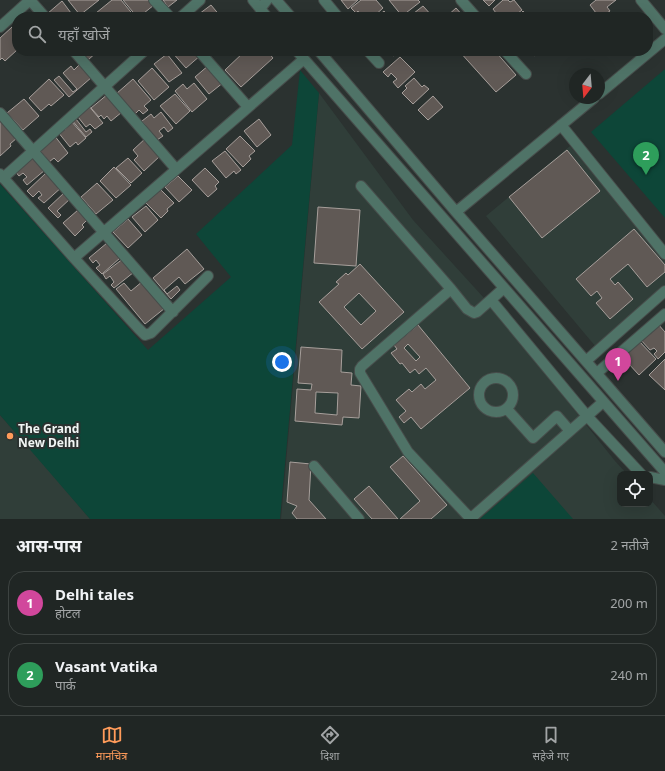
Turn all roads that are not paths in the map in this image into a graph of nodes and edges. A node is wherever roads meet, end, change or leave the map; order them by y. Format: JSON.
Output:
{"nodes":[{"id":1,"x":30,"y":0,"type":"edge"},
{"id":2,"x":154,"y":0,"type":"edge"},
{"id":3,"x":200,"y":0,"type":"edge"},
{"id":4,"x":253,"y":0,"type":"edge"},
{"id":5,"x":267,"y":0,"type":"edge"},
{"id":6,"x":276,"y":0,"type":"edge"},
{"id":7,"x":324,"y":0,"type":"edge"},
{"id":8,"x":461,"y":0,"type":"edge"},
{"id":9,"x":641,"y":0,"type":"edge"},
{"id":10,"x":260,"y":9,"type":"junction"},
{"id":11,"x":17,"y":12,"type":"edge"},
{"id":12,"x":41,"y":12,"type":"edge"},
{"id":13,"x":165,"y":12,"type":"edge"},
{"id":14,"x":187,"y":12,"type":"edge"},
{"id":15,"x":263,"y":12,"type":"edge"},
{"id":16,"x":287,"y":12,"type":"edge"},
{"id":17,"x":334,"y":12,"type":"edge"},
{"id":18,"x":472,"y":12,"type":"edge"},
{"id":19,"x":651,"y":12,"type":"edge"},
{"id":20,"x":653,"y":14,"type":"edge"},
{"id":21,"x":12,"y":16,"type":"edge"},
{"id":22,"x":0,"y":27,"type":"edge"},
{"id":23,"x":665,"y":29,"type":"edge"},
{"id":24,"x":665,"y":39,"type":"edge"},
{"id":25,"x":653,"y":49,"type":"edge"},
{"id":26,"x":78,"y":56,"type":"edge"},
{"id":27,"x":138,"y":56,"type":"edge"},
{"id":28,"x":203,"y":56,"type":"edge"},
{"id":29,"x":299,"y":56,"type":"edge"},
{"id":30,"x":301,"y":56,"type":"edge"},
{"id":31,"x":324,"y":56,"type":"edge"},
{"id":32,"x":373,"y":56,"type":"edge"},
{"id":33,"x":510,"y":56,"type":"edge"},
{"id":34,"x":645,"y":56,"type":"edge"},
{"id":35,"x":379,"y":63,"type":"dead end"},
{"id":36,"x":526,"y":74,"type":"dead end"},
{"id":37,"x":105,"y":86,"type":"junction"},
{"id":38,"x":605,"y":89,"type":"edge"},
{"id":39,"x":587,"y":104,"type":"edge"},
{"id":40,"x":248,"y":107,"type":"junction"},
{"id":41,"x":0,"y":113,"type":"edge"},
{"id":42,"x":561,"y":125,"type":"junction"},
{"id":43,"x":33,"y":151,"type":"junction"},
{"id":44,"x":176,"y":169,"type":"junction"},
{"id":45,"x":2,"y":176,"type":"edge"},
{"id":46,"x":361,"y":186,"type":"dead end"},
{"id":47,"x":456,"y":212,"type":"junction"},
{"id":48,"x":103,"y":233,"type":"junction"},
{"id":49,"x":665,"y":254,"type":"edge"},
{"id":50,"x":74,"y":258,"type":"junction"},
{"id":51,"x":208,"y":276,"type":"dead end"},
{"id":52,"x":504,"y":288,"type":"junction"},
{"id":53,"x":451,"y":289,"type":"junction"},
{"id":54,"x":665,"y":291,"type":"edge"},
{"id":55,"x":491,"y":300,"type":"junction"},
{"id":56,"x":173,"y":312,"type":"junction"},
{"id":57,"x":665,"y":314,"type":"edge"},
{"id":58,"x":586,"y":361,"type":"junction"},
{"id":59,"x":597,"y":373,"type":"junction"},
{"id":60,"x":603,"y":402,"type":"junction"},
{"id":61,"x":507,"y":409,"type":"dead end"},
{"id":62,"x":587,"y":416,"type":"junction"},
{"id":63,"x":570,"y":431,"type":"junction"},
{"id":64,"x":665,"y":452,"type":"edge"},
{"id":65,"x":314,"y":466,"type":"dead end"},
{"id":66,"x":638,"y":471,"type":"edge"},
{"id":67,"x":665,"y":472,"type":"edge"},
{"id":68,"x":653,"y":478,"type":"edge"},
{"id":69,"x":665,"y":480,"type":"edge"},
{"id":70,"x":359,"y":519,"type":"edge"},
{"id":71,"x":470,"y":519,"type":"edge"}],
"edges":[{"from":1,"to":11,"type":"street"},
{"from":1,"to":12,"type":"street"},
{"from":2,"to":13,"type":"street"},
{"from":3,"to":14,"type":"street"},
{"from":4,"to":10,"type":"street"},
{"from":5,"to":10,"type":"street"},
{"from":6,"to":16,"type":"street"},
{"from":7,"to":17,"type":"street"},
{"from":8,"to":18,"type":"street"},
{"from":9,"to":19,"type":"street"},
{"from":10,"to":15,"type":"street"},
{"from":20,"to":23,"type":"street"},
{"from":21,"to":22,"type":"street"},
{"from":24,"to":25,"type":"street"},
{"from":26,"to":37,"type":"street"},
{"from":27,"to":37,"type":"street"},
{"from":28,"to":40,"type":"street"},
{"from":29,"to":40,"type":"street"},
{"from":30,"to":52,"type":"street"},
{"from":31,"to":47,"type":"street"},
{"from":32,"to":35,"type":"street"},
{"from":33,"to":36,"type":"street"},
{"from":34,"to":38,"type":"street"},
{"from":37,"to":43,"type":"street"},
{"from":37,"to":44,"type":"street"},
{"from":39,"to":42,"type":"street"},
{"from":40,"to":44,"type":"street"},
{"from":41,"to":43,"type":"street"},
{"from":42,"to":47,"type":"street"},
{"from":42,"to":49,"type":"street"},
{"from":43,"to":45,"type":"street"},
{"from":43,"to":48,"type":"street"},
{"from":44,"to":48,"type":"street"},
{"from":45,"to":50,"type":"street"},
{"from":46,"to":53,"type":"street"},
{"from":47,"to":58,"type":"street"},
{"from":48,"to":50,"type":"street"},
{"from":48,"to":56,"type":"street"},
{"from":50,"to":56,"type":"street"},
{"from":51,"to":56,"type":"street"},
{"from":52,"to":55,"type":"street"},
{"from":52,"to":60,"type":"street"},
{"from":53,"to":55,"type":"street"},
{"from":53,"to":71,"type":"street"},
{"from":54,"to":58,"type":"street"},
{"from":55,"to":62,"type":"street"},
{"from":57,"to":59,"type":"street"},
{"from":58,"to":59,"type":"street"},
{"from":59,"to":64,"type":"street"},
{"from":60,"to":62,"type":"street"},
{"from":60,"to":67,"type":"street"},
{"from":61,"to":63,"type":"street"},
{"from":62,"to":63,"type":"street"},
{"from":62,"to":66,"type":"street"},
{"from":63,"to":71,"type":"street"},
{"from":65,"to":70,"type":"street"},
{"from":68,"to":69,"type":"street"}]}
